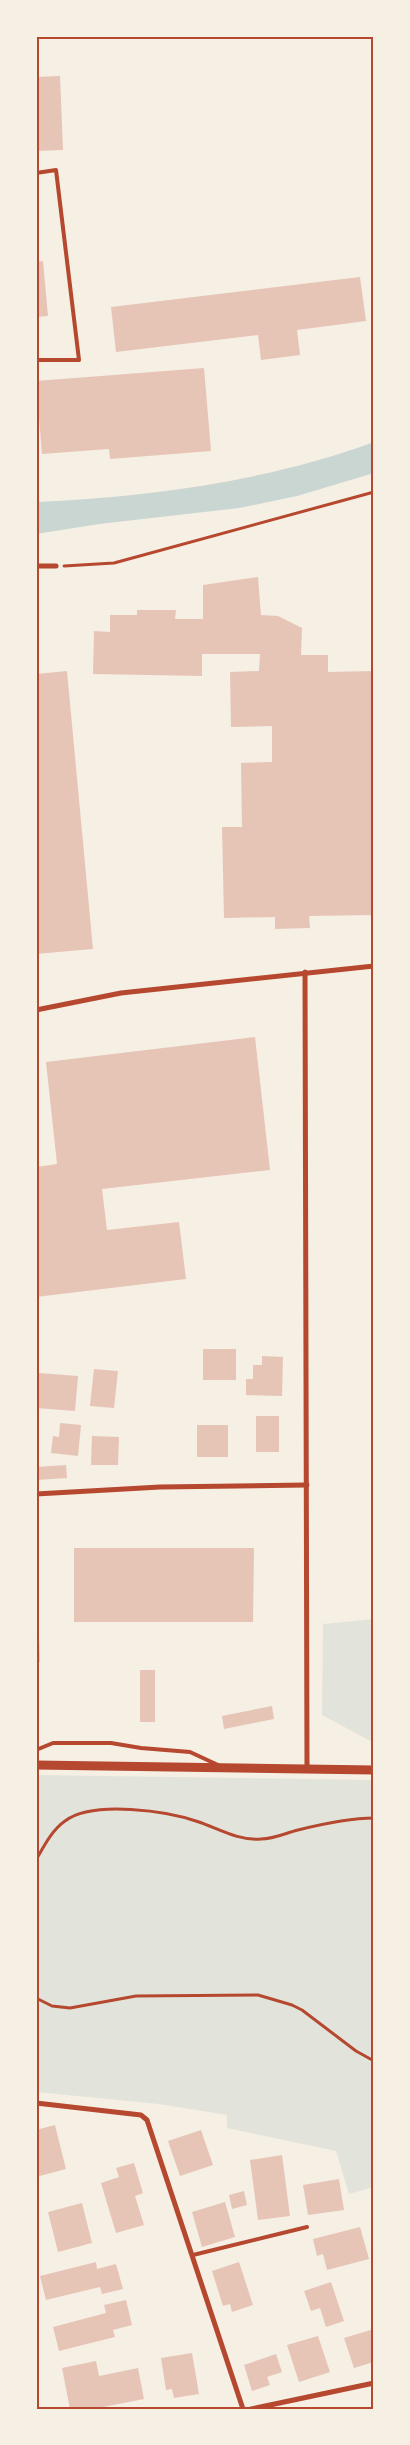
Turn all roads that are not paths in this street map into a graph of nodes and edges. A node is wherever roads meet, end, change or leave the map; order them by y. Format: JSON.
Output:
{"nodes":[{"id":1,"x":36,"y":173,"type":"edge"},
{"id":2,"x":36,"y":360,"type":"edge"},
{"id":3,"x":36,"y":566,"type":"edge"},
{"id":4,"x":56,"y":566,"type":"road end"},
{"id":5,"x":374,"y":966,"type":"edge"},
{"id":6,"x":304,"y":972,"type":"junction"},
{"id":7,"x":36,"y":1010,"type":"edge"},
{"id":8,"x":307,"y":1485,"type":"junction"},
{"id":9,"x":36,"y":1494,"type":"edge"},
{"id":10,"x":36,"y":1750,"type":"edge"},
{"id":11,"x":36,"y":1765,"type":"edge"},
{"id":12,"x":224,"y":1768,"type":"junction"},
{"id":13,"x":307,"y":1769,"type":"junction"},
{"id":14,"x":374,"y":1770,"type":"edge"},
{"id":15,"x":36,"y":2103,"type":"edge"},
{"id":16,"x":307,"y":2227,"type":"dead end"},
{"id":17,"x":193,"y":2255,"type":"junction"},
{"id":18,"x":374,"y":2383,"type":"edge"},
{"id":19,"x":243,"y":2409,"type":"edge"},
{"id":20,"x":251,"y":2409,"type":"edge"}],
"edges":[{"from":1,"to":2,"type":"lane"},
{"from":3,"to":4,"type":"street"},
{"from":5,"to":6,"type":"street"},
{"from":6,"to":7,"type":"street"},
{"from":6,"to":8,"type":"street"},
{"from":8,"to":9,"type":"street"},
{"from":8,"to":13,"type":"street"},
{"from":10,"to":12,"type":"lane"},
{"from":11,"to":12,"type":"street"},
{"from":12,"to":13,"type":"street"},
{"from":13,"to":14,"type":"street"},
{"from":15,"to":17,"type":"street"},
{"from":16,"to":17,"type":"lane"},
{"from":17,"to":19,"type":"street"},
{"from":18,"to":20,"type":"street"}]}
